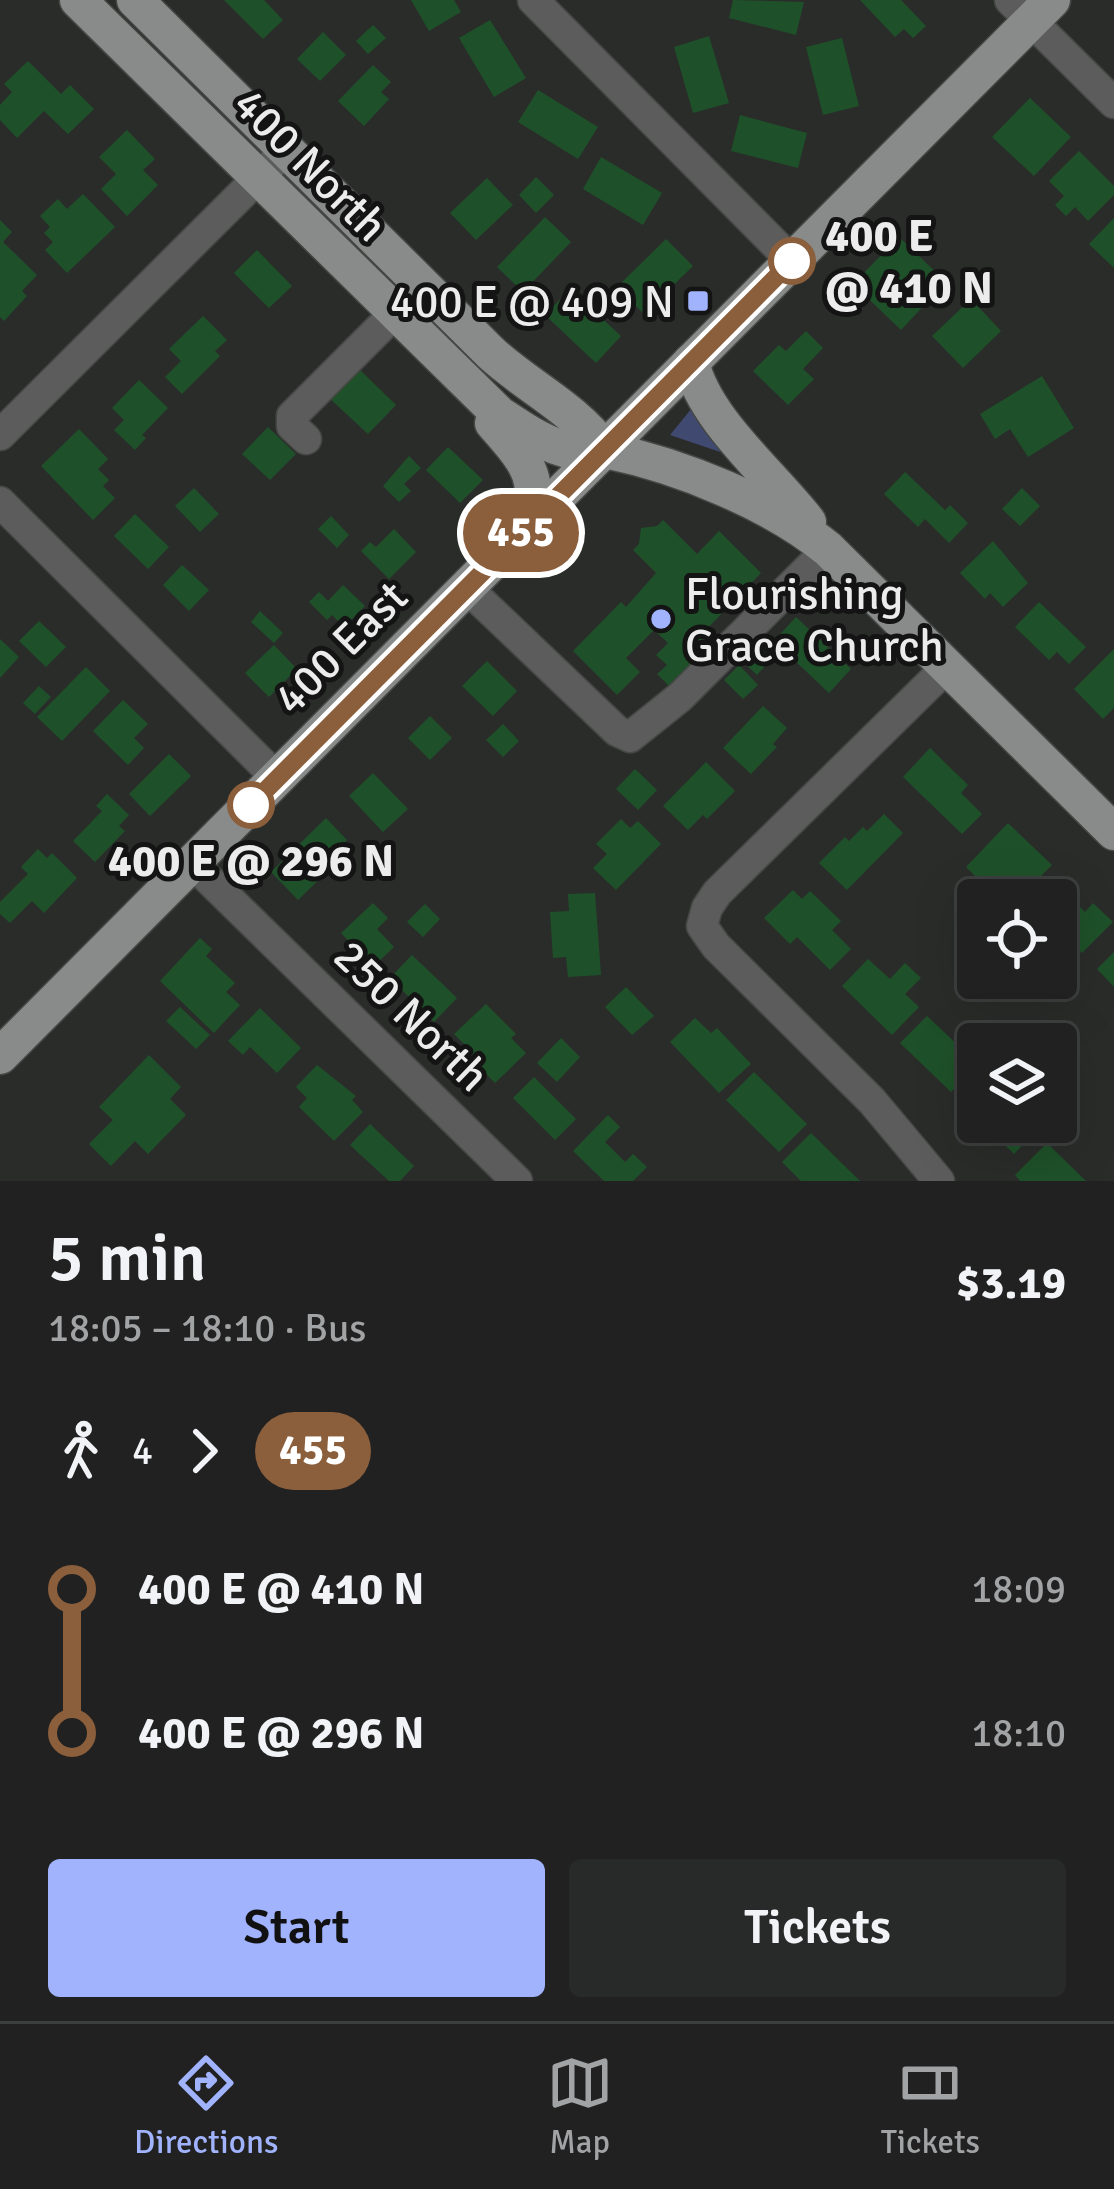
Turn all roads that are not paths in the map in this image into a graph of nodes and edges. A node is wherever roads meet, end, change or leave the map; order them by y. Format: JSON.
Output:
{"nodes":[{"id":1,"x":78,"y":0,"type":"edge"},
{"id":2,"x":533,"y":0,"type":"edge"},
{"id":3,"x":144,"y":3,"type":"edge"},
{"id":4,"x":1031,"y":7,"type":"edge"},
{"id":5,"x":116,"y":38,"type":"junction"},
{"id":6,"x":1114,"y":104,"type":"edge"},
{"id":7,"x":286,"y":150,"type":"junction"},
{"id":8,"x":258,"y":178,"type":"junction"},
{"id":9,"x":792,"y":261,"type":"junction"},
{"id":10,"x":394,"y":314,"type":"junction"},
{"id":11,"x":691,"y":362,"type":"junction"},
{"id":12,"x":462,"y":381,"type":"junction"},
{"id":13,"x":0,"y":435,"type":"edge"},
{"id":14,"x":306,"y":439,"type":"dead end"},
{"id":15,"x":604,"y":449,"type":"junction"},
{"id":16,"x":0,"y":502,"type":"edge"},
{"id":17,"x":524,"y":530,"type":"junction"},
{"id":18,"x":828,"y":549,"type":"junction"},
{"id":19,"x":467,"y":587,"type":"junction"},
{"id":20,"x":947,"y":667,"type":"junction"},
{"id":21,"x":278,"y":778,"type":"junction"},
{"id":22,"x":1114,"y":832,"type":"edge"},
{"id":23,"x":192,"y":863,"type":"junction"},
{"id":24,"x":0,"y":1055,"type":"edge"},
{"id":25,"x":517,"y":1181,"type":"edge"},
{"id":26,"x":939,"y":1181,"type":"edge"}],
"edges":[{"from":1,"to":5,"type":"main road","name":"400 North"},
{"from":2,"to":9,"type":"street"},
{"from":3,"to":5,"type":"street"},
{"from":3,"to":7,"type":"main road","name":"400 North"},
{"from":4,"to":6,"type":"street"},
{"from":4,"to":9,"type":"main road","name":"400 East"},
{"from":5,"to":8,"type":"main road","name":"400 North"},
{"from":7,"to":8,"type":"street"},
{"from":7,"to":15,"type":"main road","name":"400 North"},
{"from":8,"to":10,"type":"main road","name":"400 North"},
{"from":8,"to":13,"type":"street"},
{"from":9,"to":11,"type":"main road","name":"400 East"},
{"from":10,"to":12,"type":"main road","name":"400 North"},
{"from":10,"to":14,"type":"street"},
{"from":11,"to":15,"type":"main road","name":"400 East"},
{"from":11,"to":18,"type":"main road"},
{"from":12,"to":15,"type":"main road","name":"400 North"},
{"from":12,"to":17,"type":"main road"},
{"from":15,"to":17,"type":"main road","name":"400 East"},
{"from":15,"to":18,"type":"main road","name":"400 North"},
{"from":16,"to":21,"type":"street"},
{"from":17,"to":19,"type":"main road","name":"400 East"},
{"from":18,"to":19,"type":"street"},
{"from":18,"to":20,"type":"main road","name":"400 North"},
{"from":19,"to":21,"type":"main road","name":"400 East"},
{"from":20,"to":22,"type":"main road","name":"400 North"},
{"from":20,"to":26,"type":"street"},
{"from":21,"to":23,"type":"main road","name":"400 East"},
{"from":23,"to":24,"type":"main road","name":"400 East"},
{"from":23,"to":25,"type":"street","name":"250 North"}]}
